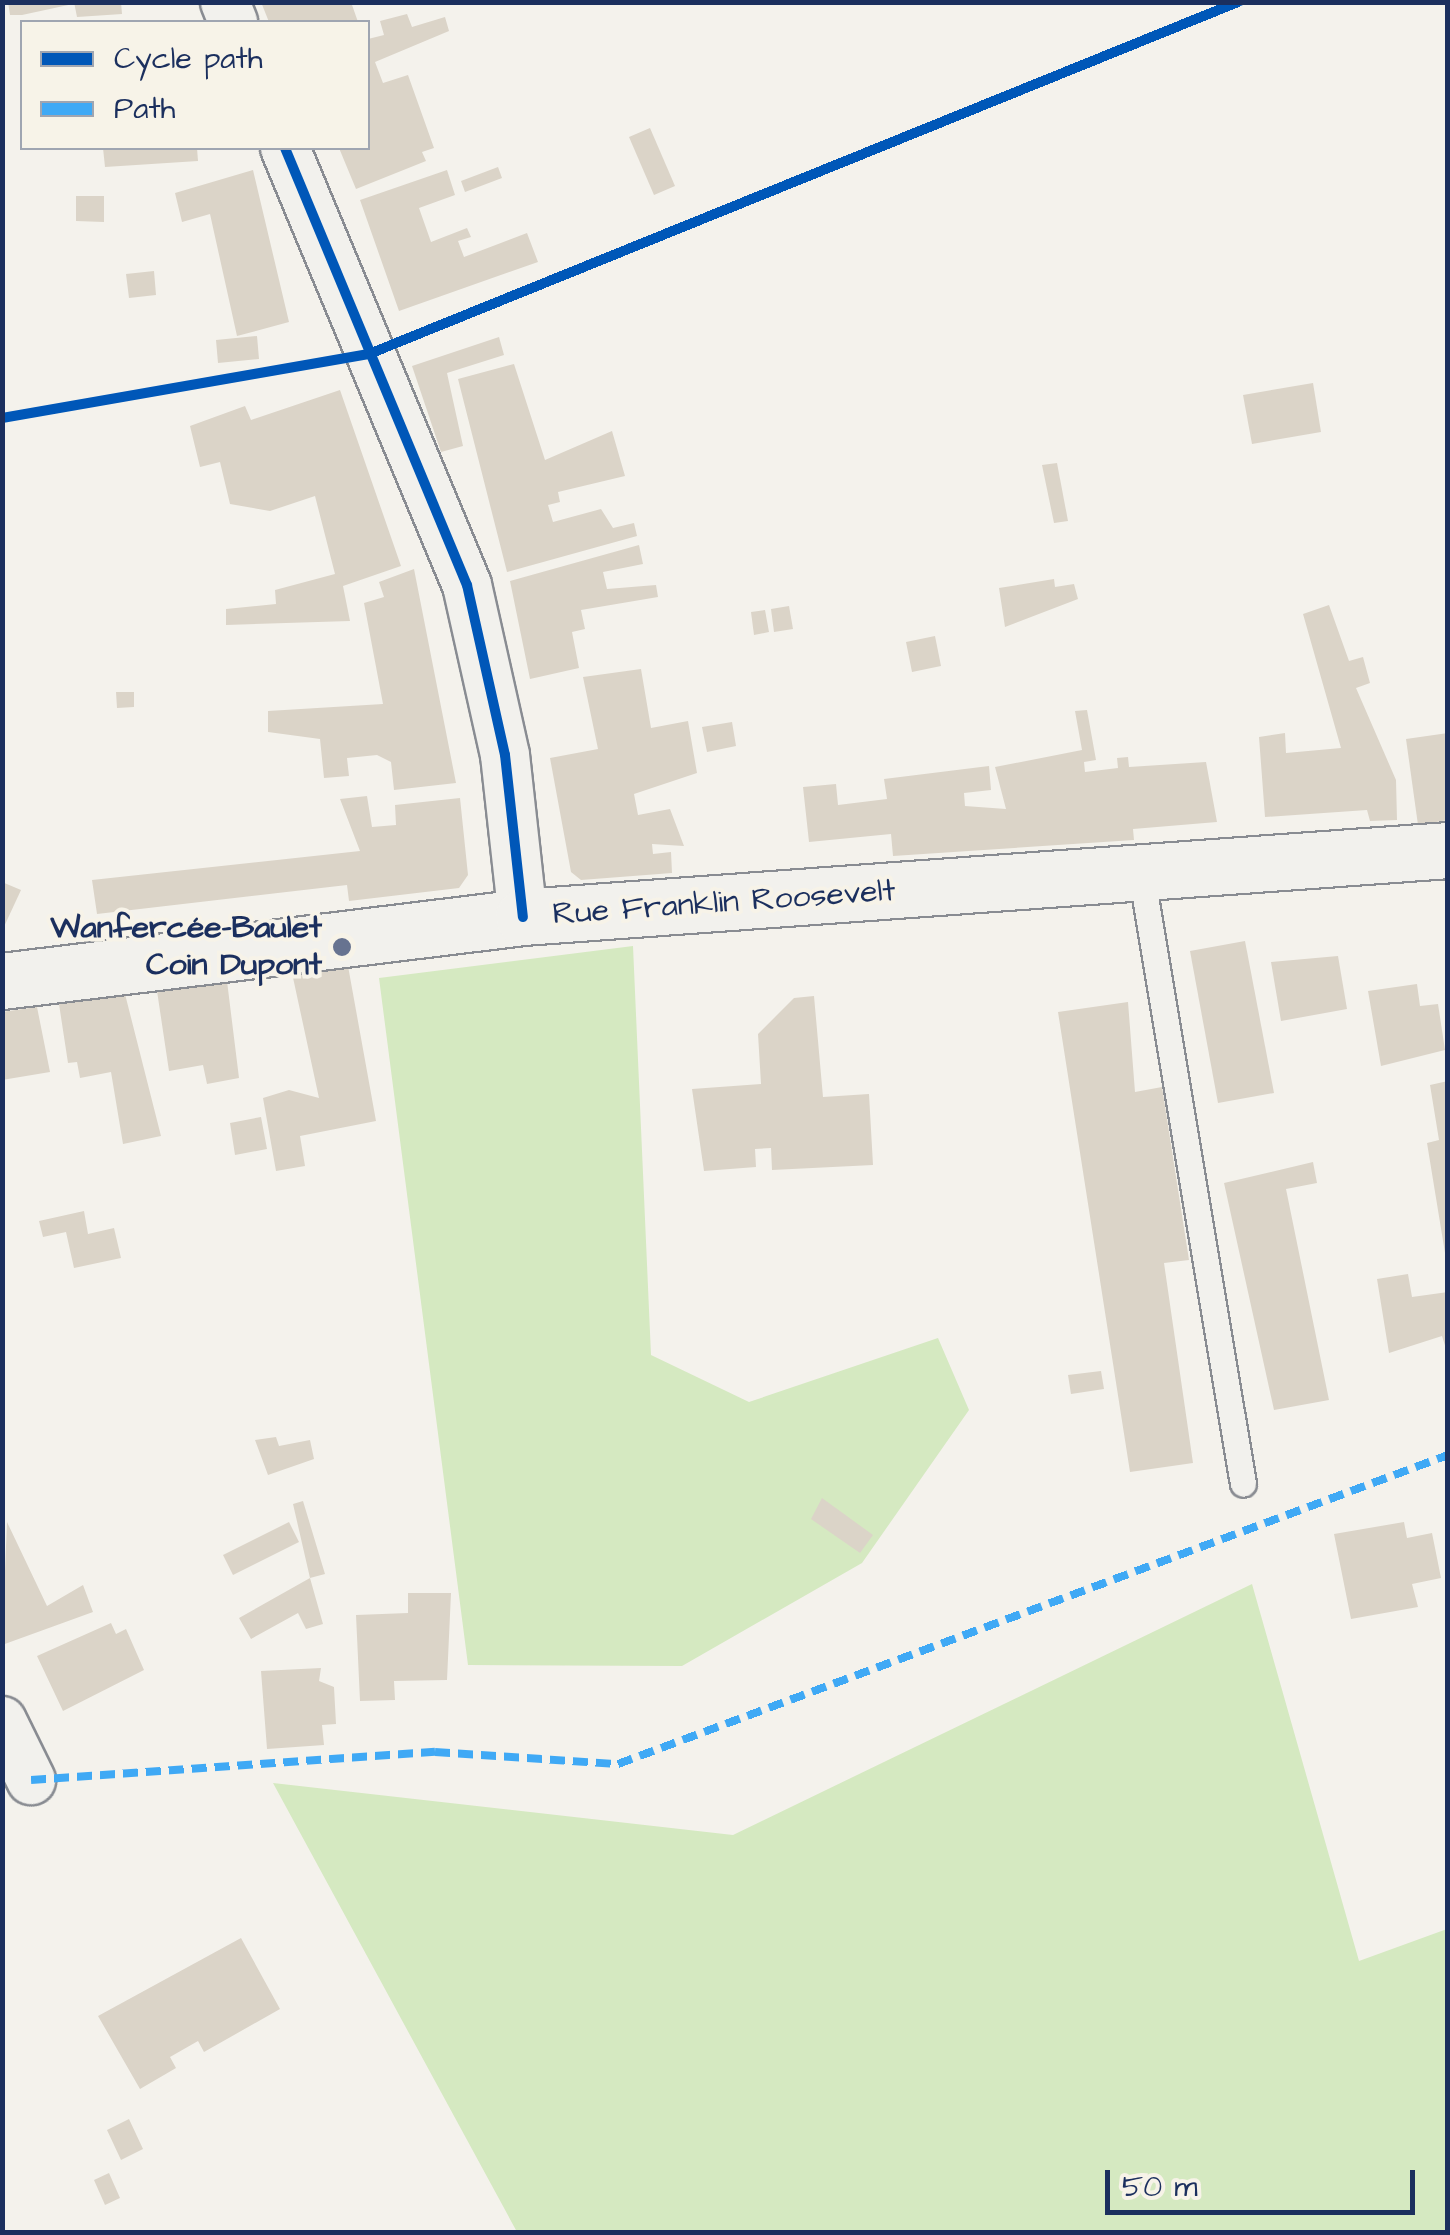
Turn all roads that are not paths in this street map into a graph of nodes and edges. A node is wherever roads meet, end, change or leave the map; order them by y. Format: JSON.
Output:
{"nodes":[{"id":1,"x":285,"y":150,"type":"edge"},
{"id":2,"x":1448,"y":850,"type":"edge"},
{"id":3,"x":1141,"y":872,"type":"junction"},
{"id":4,"x":523,"y":917,"type":"junction"},
{"id":5,"x":2,"y":981,"type":"edge"},
{"id":6,"x":1244,"y":1484,"type":"dead end"},
{"id":7,"x":2,"y":1721,"type":"edge"},
{"id":8,"x":31,"y":1780,"type":"dead end"}],
"edges":[{"from":1,"to":4,"type":"street"},
{"from":2,"to":3,"type":"main road","name":"Rue Franklin Roosevelt"},
{"from":3,"to":4,"type":"main road","name":"Rue Franklin Roosevelt"},
{"from":3,"to":6,"type":"lane"},
{"from":4,"to":5,"type":"main road","name":"Rue Franklin Roosevelt"},
{"from":7,"to":8,"type":"street"}]}
